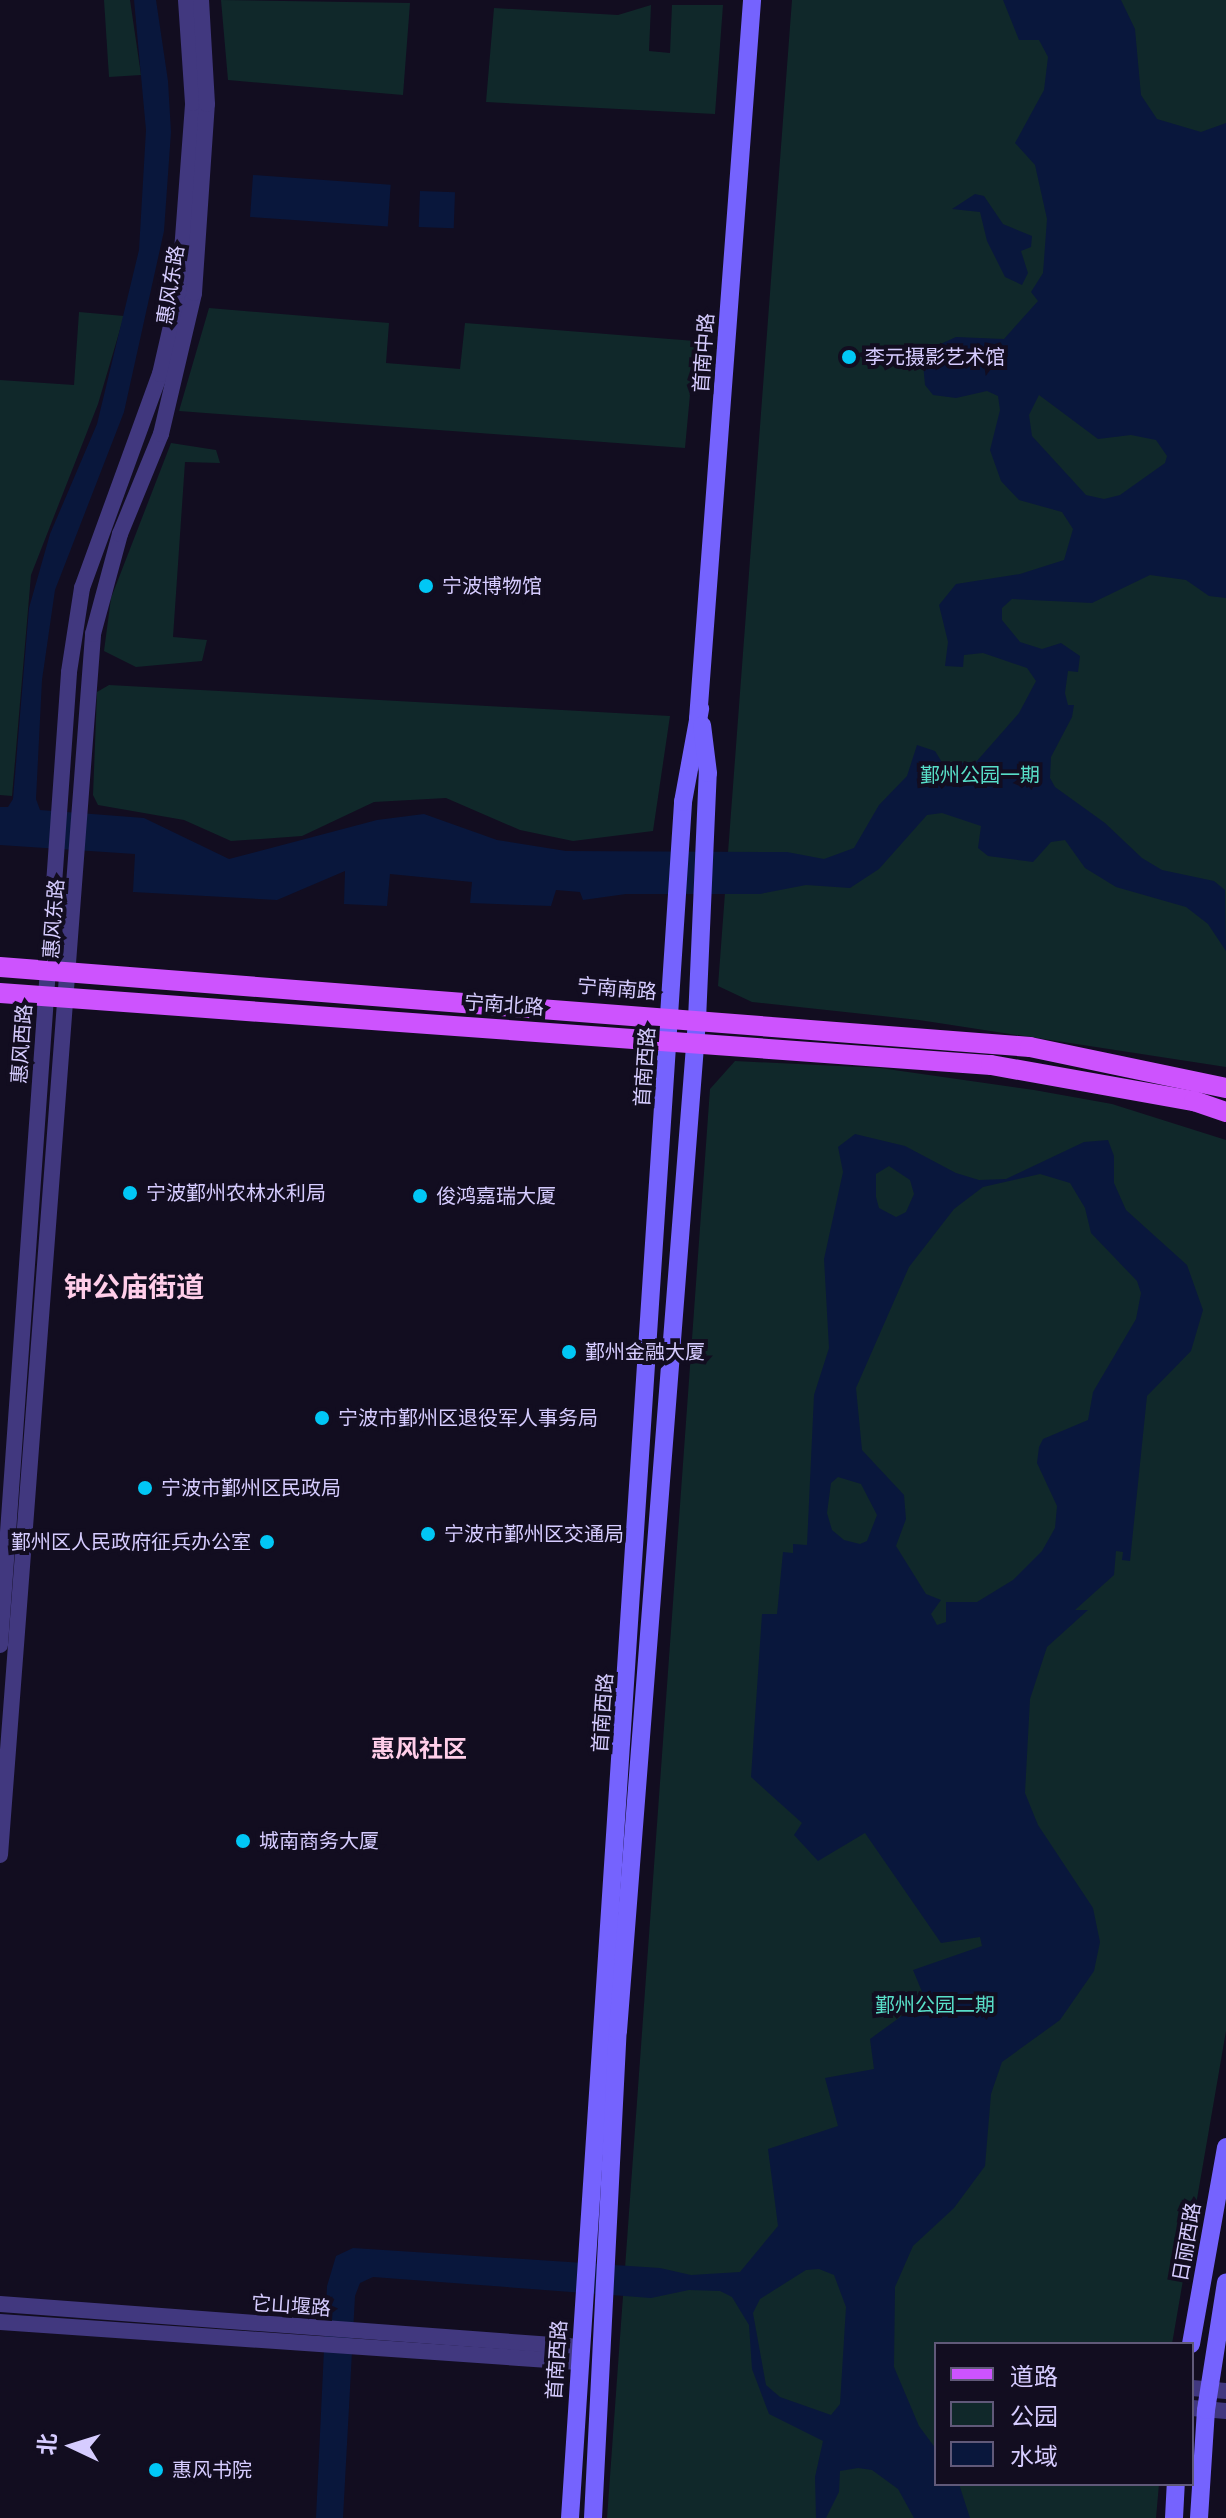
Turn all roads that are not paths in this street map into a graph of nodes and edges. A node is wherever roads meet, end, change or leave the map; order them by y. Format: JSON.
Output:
{"nodes":[{"id":1,"x":186,"y":0,"type":"edge"},
{"id":2,"x":201,"y":0,"type":"edge"},
{"id":3,"x":752,"y":0,"type":"edge"},
{"id":4,"x":700,"y":709,"type":"junction"},
{"id":5,"x":687,"y":777,"type":"dead end"},
{"id":6,"x":683,"y":802,"type":"joint"},
{"id":7,"x":702,"y":914,"type":"joint"},
{"id":8,"x":0,"y":967,"type":"edge"},
{"id":9,"x":48,"y":971,"type":"junction"},
{"id":10,"x":70,"y":973,"type":"junction"},
{"id":11,"x":0,"y":993,"type":"edge"},
{"id":12,"x":46,"y":997,"type":"junction"},
{"id":13,"x":68,"y":999,"type":"junction"},
{"id":14,"x":670,"y":1017,"type":"junction"},
{"id":15,"x":697,"y":1020,"type":"junction"},
{"id":16,"x":668,"y":1040,"type":"junction"},
{"id":17,"x":695,"y":1041,"type":"junction"},
{"id":18,"x":1226,"y":1088,"type":"edge"},
{"id":19,"x":1226,"y":1112,"type":"edge"},
{"id":20,"x":0,"y":1645,"type":"edge"},
{"id":21,"x":0,"y":1855,"type":"edge"},
{"id":22,"x":1226,"y":2147,"type":"edge"},
{"id":23,"x":1226,"y":2283,"type":"edge"},
{"id":24,"x":0,"y":2304,"type":"edge"},
{"id":25,"x":0,"y":2322,"type":"edge"},
{"id":26,"x":1191,"y":2342,"type":"edge"},
{"id":27,"x":579,"y":2354,"type":"junction"},
{"id":28,"x":1209,"y":2390,"type":"edge"},
{"id":29,"x":1199,"y":2409,"type":"edge"},
{"id":30,"x":1226,"y":2411,"type":"edge"},
{"id":31,"x":1176,"y":2486,"type":"edge"},
{"id":32,"x":570,"y":2518,"type":"edge"},
{"id":33,"x":593,"y":2518,"type":"edge"},
{"id":34,"x":1174,"y":2518,"type":"edge"},
{"id":35,"x":1199,"y":2518,"type":"edge"}],
"edges":[{"from":1,"to":9,"type":"street","name":"惠风东路"},
{"from":2,"to":10,"type":"street","name":"惠风东路"},
{"from":3,"to":4,"type":"main road","name":"首南中路"},
{"from":4,"to":5,"type":"main road","name":"首南中路"},
{"from":4,"to":6,"type":"main road","name":"首南中路"},
{"from":4,"to":7,"type":"main road","name":"首南中路"},
{"from":6,"to":14,"type":"main road","name":"首南西路"},
{"from":7,"to":15,"type":"main road","name":"首南西路"},
{"from":8,"to":9,"type":"main road","name":"宁南南路"},
{"from":9,"to":10,"type":"main road","name":"宁南南路"},
{"from":9,"to":12,"type":"street","name":"惠风西路"},
{"from":10,"to":13,"type":"street","name":"惠风东路"},
{"from":10,"to":14,"type":"main road","name":"宁南南路"},
{"from":11,"to":12,"type":"main road","name":"宁南北路"},
{"from":12,"to":13,"type":"main road","name":"宁南北路"},
{"from":12,"to":20,"type":"street","name":"惠风西路"},
{"from":13,"to":16,"type":"main road","name":"宁南北路"},
{"from":13,"to":21,"type":"street","name":"惠风东路"},
{"from":14,"to":15,"type":"main road","name":"宁南南路"},
{"from":14,"to":16,"type":"main road","name":"首南西路"},
{"from":15,"to":17,"type":"main road","name":"首南西路"},
{"from":15,"to":18,"type":"main road","name":"宁南南路"},
{"from":16,"to":17,"type":"main road","name":"宁南北路"},
{"from":16,"to":27,"type":"main road","name":"首南西路"},
{"from":17,"to":19,"type":"main road","name":"宁南北路"},
{"from":17,"to":33,"type":"main road","name":"首南西路"},
{"from":22,"to":26,"type":"main road","name":"日丽西路"},
{"from":23,"to":28,"type":"main road"},
{"from":24,"to":27,"type":"street","name":"它山堰路"},
{"from":25,"to":27,"type":"street","name":"它山堰路"},
{"from":27,"to":32,"type":"main road","name":"首南西路"},
{"from":28,"to":29,"type":"main road"},
{"from":29,"to":30,"type":"street"},
{"from":29,"to":35,"type":"main road"},
{"from":31,"to":34,"type":"main road"}]}
